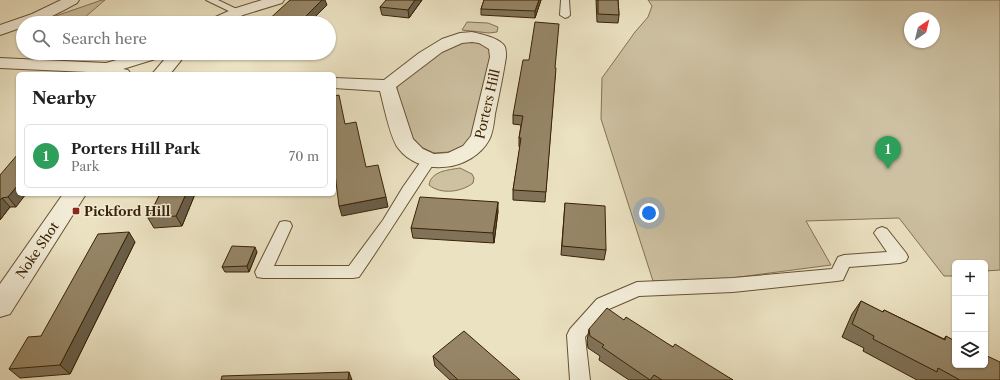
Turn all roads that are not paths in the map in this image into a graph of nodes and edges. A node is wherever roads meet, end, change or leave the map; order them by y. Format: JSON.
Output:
{"nodes":[{"id":1,"x":72,"y":0,"type":"edge"},
{"id":2,"x":210,"y":0,"type":"edge"},
{"id":3,"x":277,"y":0,"type":"edge"},
{"id":4,"x":565,"y":0,"type":"edge"},
{"id":5,"x":238,"y":12,"type":"junction"},
{"id":6,"x":565,"y":15,"type":"dead end"},
{"id":7,"x":39,"y":16,"type":"edge"},
{"id":8,"x":229,"y":16,"type":"edge"},
{"id":9,"x":16,"y":34,"type":"edge"},
{"id":10,"x":5,"y":50,"type":"edge"},
{"id":11,"x":16,"y":52,"type":"edge"},
{"id":12,"x":57,"y":60,"type":"edge"},
{"id":13,"x":142,"y":60,"type":"edge"},
{"id":14,"x":173,"y":60,"type":"edge"},
{"id":15,"x":114,"y":71,"type":"edge"},
{"id":16,"x":163,"y":72,"type":"edge"},
{"id":17,"x":336,"y":82,"type":"edge"},
{"id":18,"x":387,"y":85,"type":"junction"},
{"id":19,"x":429,"y":160,"type":"junction"},
{"id":20,"x":74,"y":196,"type":"edge"},
{"id":21,"x":285,"y":226,"type":"dead end"},
{"id":22,"x":882,"y":233,"type":"dead end"},
{"id":23,"x":0,"y":306,"type":"edge"},
{"id":24,"x":580,"y":380,"type":"edge"}],
"edges":[{"from":1,"to":7,"type":"street"},
{"from":2,"to":5,"type":"lane"},
{"from":3,"to":5,"type":"street"},
{"from":4,"to":6,"type":"lane"},
{"from":5,"to":8,"type":"street"},
{"from":9,"to":10,"type":"street"},
{"from":10,"to":11,"type":"street"},
{"from":12,"to":15,"type":"street"},
{"from":13,"to":15,"type":"street"},
{"from":14,"to":16,"type":"street"},
{"from":17,"to":18,"type":"street"},
{"from":18,"to":19,"type":"street","name":"Porters Hill"},
{"from":18,"to":19,"type":"street","name":"Porters Hill"},
{"from":19,"to":21,"type":"lane"},
{"from":20,"to":23,"type":"street","name":"Noke Shot"},
{"from":22,"to":24,"type":"lane"}]}
